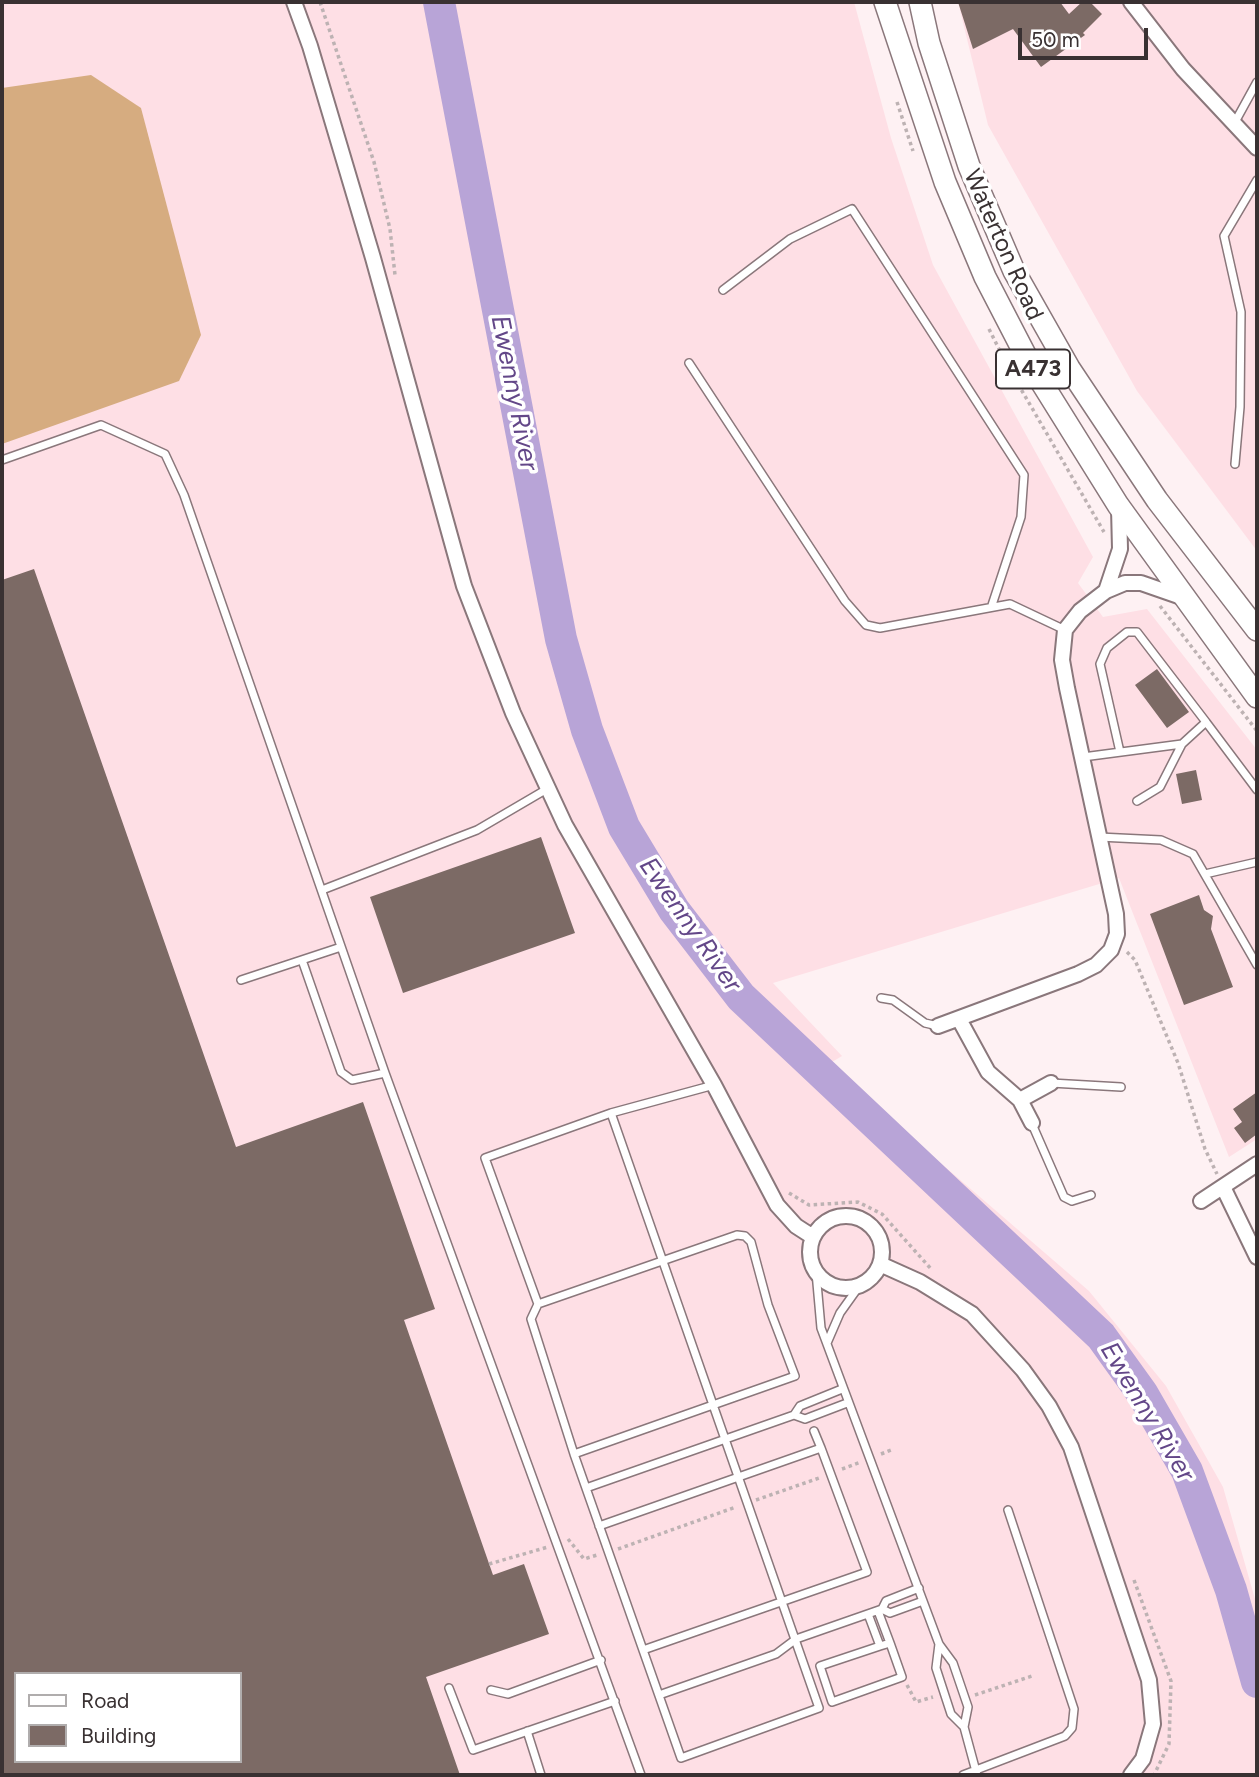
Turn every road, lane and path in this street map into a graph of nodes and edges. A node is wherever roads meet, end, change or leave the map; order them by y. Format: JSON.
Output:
{"nodes":[{"id":1,"x":294,"y":2,"type":"edge"},
{"id":2,"x":320,"y":2,"type":"edge"},
{"id":3,"x":885,"y":2,"type":"edge"},
{"id":4,"x":920,"y":2,"type":"edge"},
{"id":5,"x":1131,"y":2,"type":"edge"},
{"id":6,"x":1257,"y":82,"type":"edge"},
{"id":7,"x":1235,"y":122,"type":"junction"},
{"id":8,"x":1252,"y":143,"type":"edge"},
{"id":9,"x":1257,"y":180,"type":"edge"},
{"id":10,"x":396,"y":282,"type":"dead end"},
{"id":11,"x":723,"y":290,"type":"dead end"},
{"id":12,"x":690,"y":363,"type":"dead end"},
{"id":13,"x":2,"y":460,"type":"edge"},
{"id":14,"x":1235,"y":464,"type":"dead end"},
{"id":15,"x":1118,"y":505,"type":"junction"},
{"id":16,"x":1106,"y":592,"type":"junction"},
{"id":17,"x":1187,"y":599,"type":"junction"},
{"id":18,"x":992,"y":606,"type":"junction"},
{"id":19,"x":1065,"y":630,"type":"junction"},
{"id":20,"x":1257,"y":630,"type":"edge"},
{"id":21,"x":1257,"y":697,"type":"edge"},
{"id":22,"x":1206,"y":722,"type":"junction"},
{"id":23,"x":1182,"y":744,"type":"junction"},
{"id":24,"x":1120,"y":752,"type":"junction"},
{"id":25,"x":1082,"y":757,"type":"junction"},
{"id":26,"x":547,"y":789,"type":"junction"},
{"id":27,"x":1257,"y":790,"type":"edge"},
{"id":28,"x":1137,"y":802,"type":"dead end"},
{"id":29,"x":1098,"y":837,"type":"junction"},
{"id":30,"x":1257,"y":862,"type":"edge"},
{"id":31,"x":1205,"y":874,"type":"junction"},
{"id":32,"x":321,"y":890,"type":"junction"},
{"id":33,"x":1114,"y":944,"type":"junction"},
{"id":34,"x":341,"y":947,"type":"junction"},
{"id":35,"x":302,"y":960,"type":"junction"},
{"id":36,"x":1257,"y":965,"type":"edge"},
{"id":37,"x":241,"y":980,"type":"dead end"},
{"id":38,"x":881,"y":998,"type":"dead end"},
{"id":39,"x":959,"y":1019,"type":"junction"},
{"id":40,"x":939,"y":1026,"type":"joint"},
{"id":41,"x":385,"y":1073,"type":"junction"},
{"id":42,"x":1051,"y":1083,"type":"joint"},
{"id":43,"x":714,"y":1085,"type":"junction"},
{"id":44,"x":1121,"y":1087,"type":"dead end"},
{"id":45,"x":1020,"y":1100,"type":"junction"},
{"id":46,"x":611,"y":1113,"type":"junction"},
{"id":47,"x":1032,"y":1123,"type":"joint"},
{"id":48,"x":1257,"y":1164,"type":"edge"},
{"id":49,"x":785,"y":1187,"type":"dead end"},
{"id":50,"x":1224,"y":1189,"type":"junction"},
{"id":51,"x":1091,"y":1195,"type":"dead end"},
{"id":52,"x":1200,"y":1201,"type":"dead end"},
{"id":53,"x":813,"y":1237,"type":"junction"},
{"id":54,"x":1257,"y":1257,"type":"edge"},
{"id":55,"x":663,"y":1261,"type":"junction"},
{"id":56,"x":880,"y":1264,"type":"junction"},
{"id":57,"x":816,"y":1272,"type":"junction"},
{"id":58,"x":942,"y":1278,"type":"dead end"},
{"id":59,"x":860,"y":1285,"type":"junction"},
{"id":60,"x":538,"y":1304,"type":"junction"},
{"id":61,"x":827,"y":1344,"type":"junction"},
{"id":62,"x":842,"y":1389,"type":"junction"},
{"id":63,"x":713,"y":1404,"type":"junction"},
{"id":64,"x":847,"y":1404,"type":"junction"},
{"id":65,"x":794,"y":1415,"type":"junction"},
{"id":66,"x":814,"y":1431,"type":"dead end"},
{"id":67,"x":727,"y":1439,"type":"junction"},
{"id":68,"x":821,"y":1448,"type":"junction"},
{"id":69,"x":894,"y":1449,"type":"dead end"},
{"id":70,"x":574,"y":1454,"type":"junction"},
{"id":71,"x":870,"y":1459,"type":"junction"},
{"id":72,"x":832,"y":1473,"type":"junction"},
{"id":73,"x":739,"y":1477,"type":"junction"},
{"id":74,"x":586,"y":1488,"type":"junction"},
{"id":75,"x":747,"y":1503,"type":"junction"},
{"id":76,"x":1008,"y":1510,"type":"dead end"},
{"id":77,"x":600,"y":1527,"type":"junction"},
{"id":78,"x":558,"y":1544,"type":"junction"},
{"id":79,"x":608,"y":1552,"type":"junction"},
{"id":80,"x":489,"y":1564,"type":"dead end"},
{"id":81,"x":1131,"y":1572,"type":"dead end"},
{"id":82,"x":919,"y":1588,"type":"junction"},
{"id":83,"x":782,"y":1600,"type":"junction"},
{"id":84,"x":923,"y":1601,"type":"junction"},
{"id":85,"x":880,"y":1610,"type":"junction"},
{"id":86,"x":868,"y":1614,"type":"junction"},
{"id":87,"x":796,"y":1639,"type":"junction"},
{"id":88,"x":890,"y":1643,"type":"junction"},
{"id":89,"x":939,"y":1644,"type":"junction"},
{"id":90,"x":880,"y":1646,"type":"junction"},
{"id":91,"x":643,"y":1650,"type":"junction"},
{"id":92,"x":601,"y":1660,"type":"junction"},
{"id":93,"x":449,"y":1688,"type":"dead end"},
{"id":94,"x":491,"y":1690,"type":"dead end"},
{"id":95,"x":659,"y":1695,"type":"junction"},
{"id":96,"x":615,"y":1701,"type":"junction"},
{"id":97,"x":964,"y":1727,"type":"junction"},
{"id":98,"x":527,"y":1731,"type":"junction"},
{"id":99,"x":976,"y":1773,"type":"edge"},
{"id":100,"x":541,"y":1775,"type":"edge"},
{"id":101,"x":641,"y":1775,"type":"edge"},
{"id":102,"x":963,"y":1775,"type":"edge"},
{"id":103,"x":1130,"y":1775,"type":"edge"},
{"id":104,"x":1154,"y":1775,"type":"edge"}],
"edges":[{"from":1,"to":26,"type":"street"},
{"from":2,"to":10,"type":"path"},
{"from":3,"to":15,"type":"main road","name":"Waterton Road","number":"A473"},
{"from":4,"to":20,"type":"main road","name":"Waterton Road","number":"A473"},
{"from":5,"to":7,"type":"street"},
{"from":6,"to":7,"type":"lane"},
{"from":7,"to":8,"type":"street"},
{"from":9,"to":14,"type":"lane"},
{"from":11,"to":18,"type":"lane"},
{"from":12,"to":18,"type":"lane"},
{"from":13,"to":32,"type":"lane"},
{"from":15,"to":16,"type":"street"},
{"from":15,"to":17,"type":"main road","name":"Waterton Road","number":"A473"},
{"from":16,"to":17,"type":"street"},
{"from":16,"to":19,"type":"street"},
{"from":17,"to":21,"type":"main road","name":"Waterton Road","number":"A473"},
{"from":18,"to":19,"type":"lane"},
{"from":19,"to":25,"type":"street"},
{"from":22,"to":23,"type":"lane"},
{"from":22,"to":24,"type":"lane"},
{"from":22,"to":27,"type":"lane"},
{"from":23,"to":24,"type":"lane"},
{"from":23,"to":28,"type":"lane"},
{"from":24,"to":25,"type":"lane"},
{"from":25,"to":29,"type":"street"},
{"from":26,"to":32,"type":"lane"},
{"from":26,"to":43,"type":"street"},
{"from":29,"to":31,"type":"lane"},
{"from":29,"to":33,"type":"street"},
{"from":30,"to":31,"type":"lane"},
{"from":31,"to":36,"type":"lane"},
{"from":32,"to":34,"type":"lane"},
{"from":33,"to":39,"type":"street"},
{"from":33,"to":50,"type":"path"},
{"from":34,"to":35,"type":"lane"},
{"from":34,"to":41,"type":"lane"},
{"from":35,"to":37,"type":"lane"},
{"from":35,"to":41,"type":"lane"},
{"from":38,"to":40,"type":"lane"},
{"from":39,"to":40,"type":"street"},
{"from":39,"to":45,"type":"street"},
{"from":41,"to":78,"type":"lane"},
{"from":42,"to":44,"type":"lane"},
{"from":42,"to":45,"type":"street"},
{"from":43,"to":46,"type":"lane"},
{"from":43,"to":53,"type":"street"},
{"from":45,"to":47,"type":"street"},
{"from":46,"to":55,"type":"lane"},
{"from":46,"to":60,"type":"lane"},
{"from":47,"to":51,"type":"lane"},
{"from":48,"to":50,"type":"street"},
{"from":49,"to":58,"type":"path"},
{"from":50,"to":52,"type":"street"},
{"from":50,"to":54,"type":"street"},
{"from":53,"to":56,"type":"street"},
{"from":53,"to":57,"type":"street"},
{"from":55,"to":60,"type":"lane"},
{"from":55,"to":63,"type":"lane"},
{"from":55,"to":63,"type":"lane"},
{"from":56,"to":59,"type":"street"},
{"from":56,"to":103,"type":"street"},
{"from":57,"to":59,"type":"street"},
{"from":57,"to":61,"type":"lane"},
{"from":59,"to":61,"type":"lane"},
{"from":60,"to":70,"type":"lane"},
{"from":61,"to":62,"type":"lane"},
{"from":62,"to":64,"type":"lane"},
{"from":62,"to":65,"type":"lane"},
{"from":63,"to":67,"type":"lane"},
{"from":63,"to":70,"type":"lane"},
{"from":64,"to":65,"type":"lane"},
{"from":64,"to":71,"type":"lane"},
{"from":65,"to":67,"type":"lane"},
{"from":66,"to":68,"type":"lane"},
{"from":67,"to":73,"type":"lane"},
{"from":67,"to":74,"type":"lane"},
{"from":68,"to":72,"type":"lane"},
{"from":68,"to":73,"type":"lane"},
{"from":69,"to":71,"type":"path"},
{"from":70,"to":74,"type":"lane"},
{"from":71,"to":72,"type":"path"},
{"from":71,"to":82,"type":"lane"},
{"from":72,"to":75,"type":"path"},
{"from":72,"to":83,"type":"lane"},
{"from":73,"to":75,"type":"lane"},
{"from":73,"to":77,"type":"lane"},
{"from":74,"to":77,"type":"lane"},
{"from":75,"to":79,"type":"path"},
{"from":75,"to":83,"type":"lane"},
{"from":76,"to":99,"type":"lane"},
{"from":77,"to":79,"type":"lane"},
{"from":78,"to":79,"type":"path"},
{"from":78,"to":80,"type":"path"},
{"from":78,"to":92,"type":"lane"},
{"from":79,"to":91,"type":"lane"},
{"from":81,"to":104,"type":"path"},
{"from":82,"to":84,"type":"lane"},
{"from":82,"to":85,"type":"lane"},
{"from":83,"to":87,"type":"lane"},
{"from":83,"to":91,"type":"lane"},
{"from":84,"to":85,"type":"lane"},
{"from":84,"to":89,"type":"lane"},
{"from":85,"to":86,"type":"lane"},
{"from":85,"to":88,"type":"lane"},
{"from":86,"to":87,"type":"lane"},
{"from":86,"to":90,"type":"lane"},
{"from":87,"to":95,"type":"lane"},
{"from":87,"to":95,"type":"lane"},
{"from":88,"to":90,"type":"lane"},
{"from":88,"to":90,"type":"lane"},
{"from":89,"to":97,"type":"lane"},
{"from":89,"to":97,"type":"lane"},
{"from":91,"to":95,"type":"lane"},
{"from":92,"to":94,"type":"lane"},
{"from":92,"to":96,"type":"lane"},
{"from":93,"to":98,"type":"lane"},
{"from":96,"to":98,"type":"lane"},
{"from":96,"to":101,"type":"lane"},
{"from":97,"to":99,"type":"lane"},
{"from":98,"to":100,"type":"lane"},
{"from":99,"to":102,"type":"lane"}]}
